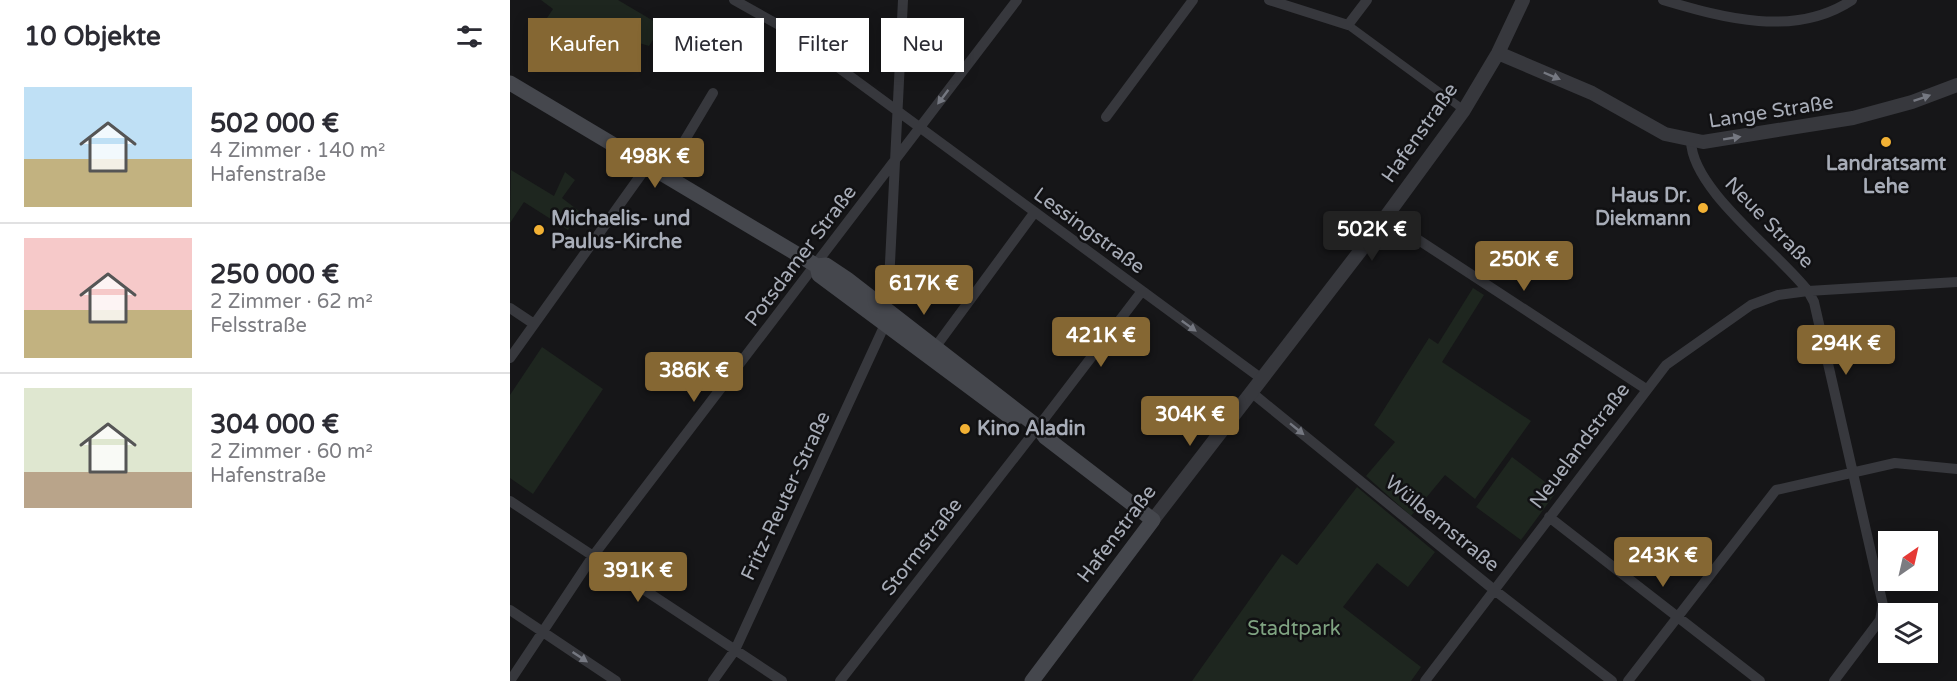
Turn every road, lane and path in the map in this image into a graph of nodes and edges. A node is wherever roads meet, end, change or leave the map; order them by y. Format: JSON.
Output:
{"nodes":[{"id":1,"x":734,"y":0,"type":"edge"},
{"id":2,"x":903,"y":0,"type":"edge"},
{"id":3,"x":1017,"y":0,"type":"edge"},
{"id":4,"x":1193,"y":0,"type":"edge"},
{"id":5,"x":1269,"y":0,"type":"edge"},
{"id":6,"x":1367,"y":0,"type":"edge"},
{"id":7,"x":1523,"y":0,"type":"edge"},
{"id":8,"x":1663,"y":0,"type":"edge"},
{"id":9,"x":1852,"y":0,"type":"edge"},
{"id":10,"x":1348,"y":25,"type":"junction"},
{"id":11,"x":1498,"y":53,"type":"junction"},
{"id":12,"x":510,"y":83,"type":"edge"},
{"id":13,"x":1957,"y":85,"type":"edge"},
{"id":14,"x":713,"y":93,"type":"dead end"},
{"id":15,"x":1464,"y":110,"type":"junction"},
{"id":16,"x":896,"y":111,"type":"junction"},
{"id":17,"x":1106,"y":117,"type":"dead end"},
{"id":18,"x":919,"y":129,"type":"junction"},
{"id":19,"x":1691,"y":141,"type":"junction"},
{"id":20,"x":893,"y":164,"type":"junction"},
{"id":21,"x":648,"y":165,"type":"junction"},
{"id":22,"x":664,"y":175,"type":"junction"},
{"id":23,"x":1034,"y":213,"type":"junction"},
{"id":24,"x":1385,"y":218,"type":"junction"},
{"id":25,"x":817,"y":266,"type":"junction"},
{"id":26,"x":1957,"y":282,"type":"edge"},
{"id":27,"x":1142,"y":291,"type":"junction"},
{"id":28,"x":1808,"y":291,"type":"junction"},
{"id":29,"x":877,"y":302,"type":"junction"},
{"id":30,"x":510,"y":308,"type":"edge"},
{"id":31,"x":889,"y":317,"type":"junction"},
{"id":32,"x":534,"y":324,"type":"junction"},
{"id":33,"x":933,"y":351,"type":"junction"},
{"id":34,"x":510,"y":358,"type":"edge"},
{"id":35,"x":1262,"y":379,"type":"junction"},
{"id":36,"x":1646,"y":389,"type":"junction"},
{"id":37,"x":1251,"y":392,"type":"junction"},
{"id":38,"x":1039,"y":433,"type":"junction"},
{"id":39,"x":1957,"y":470,"type":"edge"},
{"id":40,"x":1854,"y":472,"type":"junction"},
{"id":41,"x":510,"y":501,"type":"edge"},
{"id":42,"x":1549,"y":517,"type":"junction"},
{"id":43,"x":1153,"y":520,"type":"junction"},
{"id":44,"x":593,"y":556,"type":"junction"},
{"id":45,"x":1493,"y":589,"type":"junction"},
{"id":46,"x":510,"y":610,"type":"edge"},
{"id":47,"x":1678,"y":618,"type":"junction"},
{"id":48,"x":543,"y":632,"type":"junction"},
{"id":49,"x":735,"y":650,"type":"junction"},
{"id":50,"x":510,"y":681,"type":"edge"},
{"id":51,"x":616,"y":681,"type":"edge"},
{"id":52,"x":712,"y":681,"type":"edge"},
{"id":53,"x":782,"y":681,"type":"edge"},
{"id":54,"x":840,"y":681,"type":"edge"},
{"id":55,"x":1032,"y":681,"type":"edge"},
{"id":56,"x":1425,"y":681,"type":"edge"},
{"id":57,"x":1612,"y":681,"type":"edge"},
{"id":58,"x":1628,"y":681,"type":"edge"},
{"id":59,"x":1760,"y":681,"type":"edge"},
{"id":60,"x":1834,"y":681,"type":"edge"}],
"edges":[{"from":1,"to":16,"type":"street","name":"Lessingstraße"},
{"from":2,"to":16,"type":"street"},
{"from":3,"to":18,"type":"street","name":"Potsdamer Straße","one_way":true},
{"from":4,"to":17,"type":"street"},
{"from":5,"to":10,"type":"street"},
{"from":6,"to":10,"type":"street"},
{"from":7,"to":11,"type":"street","name":"Hafenstraße"},
{"from":8,"to":9,"type":"street"},
{"from":10,"to":15,"type":"street"},
{"from":11,"to":15,"type":"street","name":"Hafenstraße"},
{"from":11,"to":19,"type":"street","name":"Lange Straße","one_way":true},
{"from":12,"to":21,"type":"main road"},
{"from":19,"to":13,"type":"street","name":"Lange Straße","one_way":true},
{"from":14,"to":22,"type":"street"},
{"from":15,"to":24,"type":"street","name":"Hafenstraße"},
{"from":16,"to":18,"type":"street","name":"Lessingstraße"},
{"from":16,"to":20,"type":"street"},
{"from":18,"to":20,"type":"street","name":"Potsdamer Straße"},
{"from":18,"to":23,"type":"street","name":"Lessingstraße"},
{"from":19,"to":28,"type":"street","name":"Neue Straße"},
{"from":20,"to":25,"type":"street","name":"Potsdamer Straße"},
{"from":20,"to":29,"type":"street"},
{"from":21,"to":22,"type":"main road"},
{"from":21,"to":32,"type":"street"},
{"from":22,"to":25,"type":"main road"},
{"from":23,"to":27,"type":"street","name":"Lessingstraße"},
{"from":23,"to":33,"type":"street"},
{"from":24,"to":35,"type":"street","name":"Hafenstraße"},
{"from":24,"to":36,"type":"street"},
{"from":25,"to":29,"type":"main road"},
{"from":25,"to":31,"type":"main road"},
{"from":25,"to":44,"type":"street","name":"Potsdamer Straße"},
{"from":26,"to":28,"type":"street","name":"Neue Straße"},
{"from":27,"to":35,"type":"street","name":"Lessingstraße","one_way":true},
{"from":27,"to":38,"type":"street","name":"Stormstraße"},
{"from":28,"to":36,"type":"street","name":"Neuelandstraße"},
{"from":28,"to":40,"type":"street"},
{"from":29,"to":31,"type":"main road"},
{"from":30,"to":32,"type":"street"},
{"from":31,"to":33,"type":"main road"},
{"from":31,"to":49,"type":"street","name":"Fritz-Reuter-Straße"},
{"from":32,"to":34,"type":"street"},
{"from":33,"to":38,"type":"main road"},
{"from":35,"to":37,"type":"street","name":"Hafenstraße"},
{"from":36,"to":42,"type":"street","name":"Neuelandstraße"},
{"from":37,"to":43,"type":"street","name":"Hafenstraße"},
{"from":37,"to":45,"type":"street","name":"Wülbernstraße","one_way":true},
{"from":38,"to":43,"type":"main road"},
{"from":38,"to":54,"type":"street","name":"Stormstraße"},
{"from":39,"to":40,"type":"street"},
{"from":40,"to":47,"type":"street"},
{"from":40,"to":60,"type":"street"},
{"from":41,"to":44,"type":"street"},
{"from":42,"to":45,"type":"street","name":"Neuelandstraße"},
{"from":42,"to":47,"type":"street"},
{"from":43,"to":55,"type":"main road","name":"Hafenstraße"},
{"from":44,"to":48,"type":"street","name":"Potsdamer Straße"},
{"from":44,"to":49,"type":"street"},
{"from":45,"to":56,"type":"street","name":"Neuelandstraße"},
{"from":45,"to":57,"type":"street","name":"Wülbernstraße"},
{"from":46,"to":48,"type":"street"},
{"from":47,"to":58,"type":"street"},
{"from":47,"to":59,"type":"street"},
{"from":48,"to":50,"type":"street","name":"Potsdamer Straße"},
{"from":48,"to":51,"type":"street","one_way":true},
{"from":49,"to":52,"type":"street","name":"Fritz-Reuter-Straße"},
{"from":49,"to":53,"type":"street"}]}
